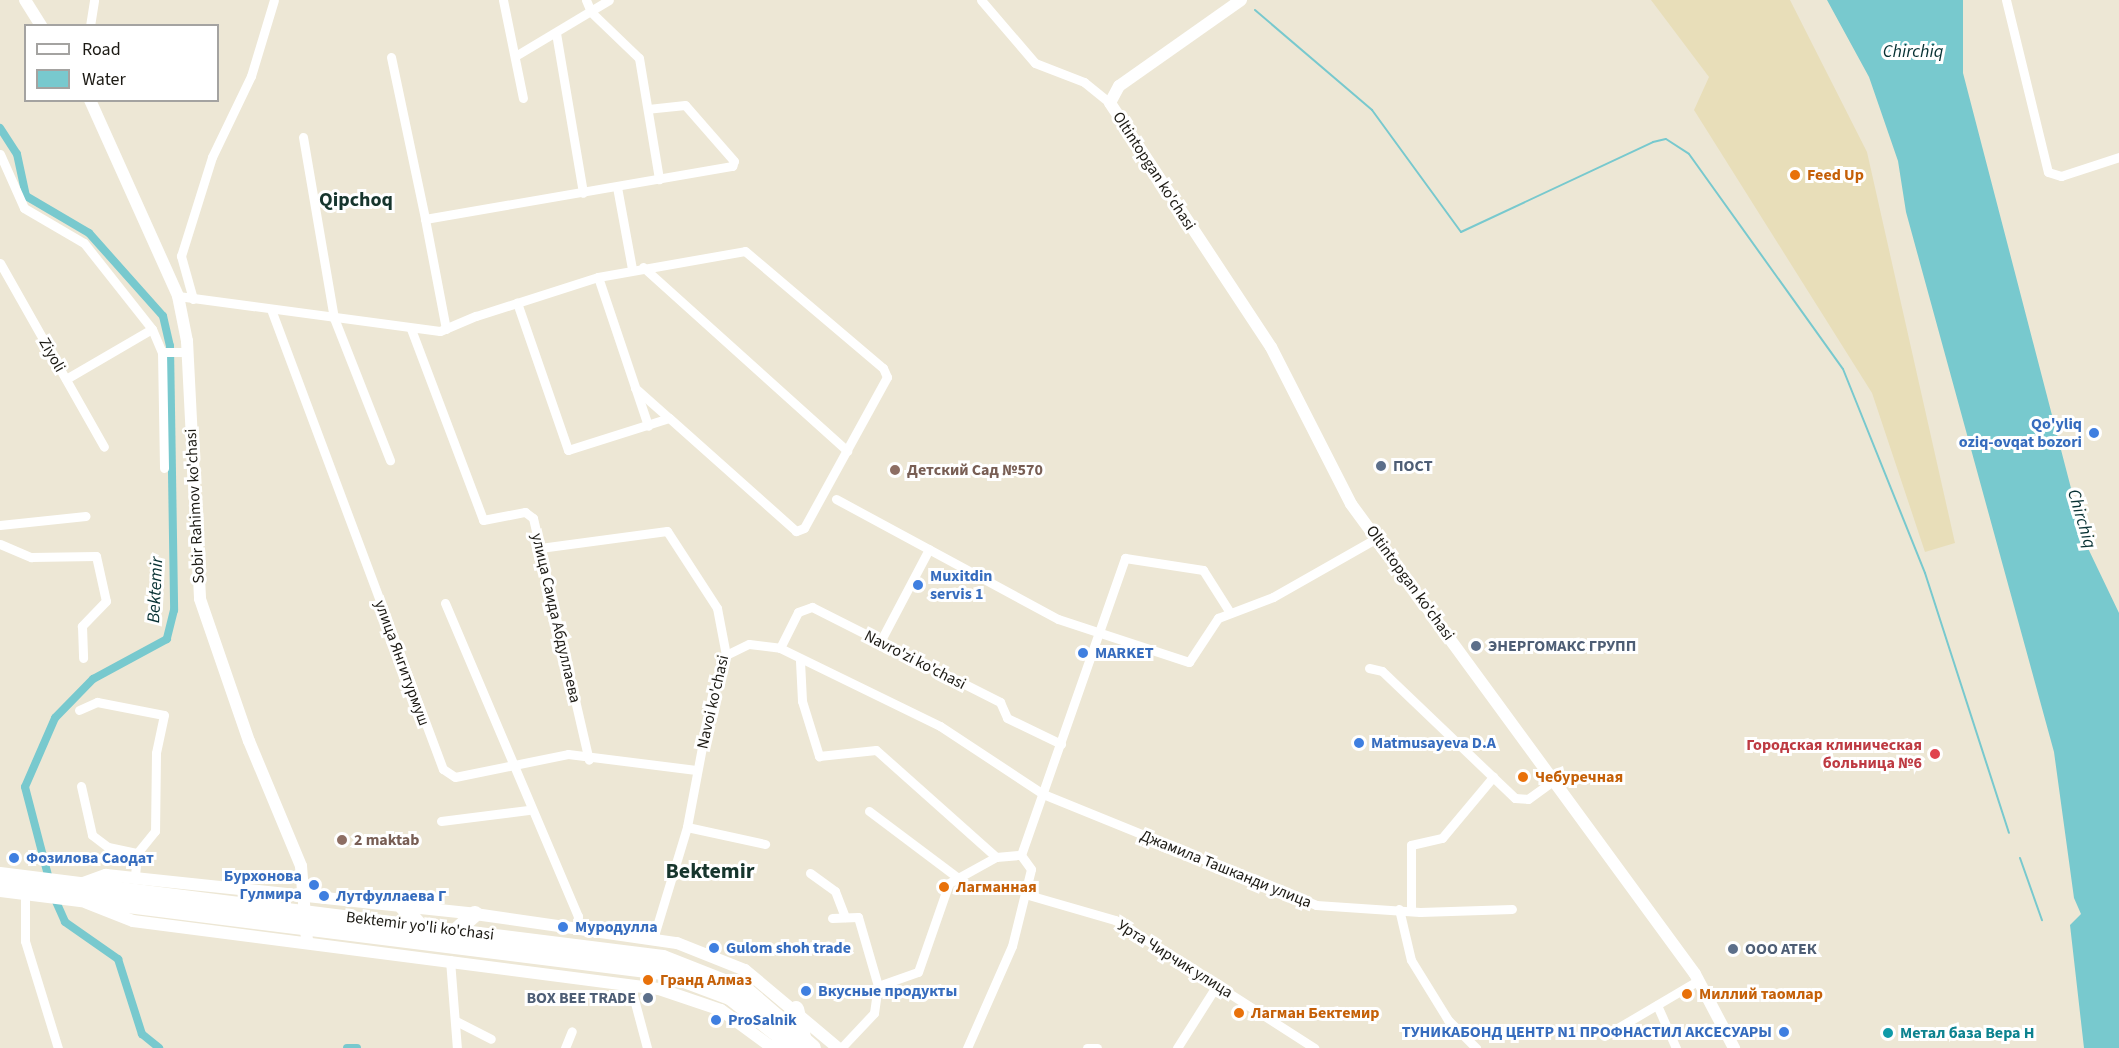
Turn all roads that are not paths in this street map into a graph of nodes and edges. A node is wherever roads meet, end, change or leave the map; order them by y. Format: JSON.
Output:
{"nodes":[{"id":1,"x":25,"y":0,"type":"edge"},
{"id":2,"x":94,"y":0,"type":"edge"},
{"id":3,"x":274,"y":0,"type":"edge"},
{"id":4,"x":503,"y":0,"type":"edge"},
{"id":5,"x":586,"y":0,"type":"edge"},
{"id":6,"x":609,"y":0,"type":"edge"},
{"id":7,"x":981,"y":0,"type":"edge"},
{"id":8,"x":1240,"y":0,"type":"edge"},
{"id":9,"x":2006,"y":0,"type":"edge"},
{"id":10,"x":591,"y":12,"type":"junction"},
{"id":11,"x":39,"y":24,"type":"edge"},
{"id":12,"x":90,"y":24,"type":"edge"},
{"id":13,"x":556,"y":33,"type":"junction"},
{"id":14,"x":517,"y":55,"type":"junction"},
{"id":15,"x":391,"y":57,"type":"dead end"},
{"id":16,"x":523,"y":98,"type":"dead end"},
{"id":17,"x":91,"y":102,"type":"edge"},
{"id":18,"x":1110,"y":103,"type":"junction"},
{"id":19,"x":648,"y":109,"type":"junction"},
{"id":20,"x":303,"y":136,"type":"dead end"},
{"id":21,"x":0,"y":154,"type":"edge"},
{"id":22,"x":2119,"y":157,"type":"edge"},
{"id":23,"x":659,"y":179,"type":"junction"},
{"id":24,"x":616,"y":187,"type":"junction"},
{"id":25,"x":583,"y":193,"type":"junction"},
{"id":26,"x":425,"y":219,"type":"junction"},
{"id":27,"x":0,"y":263,"type":"edge"},
{"id":28,"x":643,"y":267,"type":"junction"},
{"id":29,"x":632,"y":269,"type":"junction"},
{"id":30,"x":598,"y":277,"type":"junction"},
{"id":31,"x":178,"y":296,"type":"junction"},
{"id":32,"x":193,"y":299,"type":"junction"},
{"id":33,"x":517,"y":303,"type":"junction"},
{"id":34,"x":272,"y":312,"type":"junction"},
{"id":35,"x":334,"y":318,"type":"junction"},
{"id":36,"x":152,"y":329,"type":"junction"},
{"id":37,"x":411,"y":329,"type":"junction"},
{"id":38,"x":446,"y":329,"type":"junction"},
{"id":39,"x":174,"y":352,"type":"junction"},
{"id":40,"x":66,"y":379,"type":"junction"},
{"id":41,"x":634,"y":387,"type":"junction"},
{"id":42,"x":669,"y":418,"type":"junction"},
{"id":43,"x":648,"y":426,"type":"junction"},
{"id":44,"x":104,"y":447,"type":"dead end"},
{"id":45,"x":847,"y":451,"type":"junction"},
{"id":46,"x":390,"y":460,"type":"dead end"},
{"id":47,"x":164,"y":468,"type":"dead end"},
{"id":48,"x":836,"y":499,"type":"dead end"},
{"id":49,"x":86,"y":516,"type":"dead end"},
{"id":50,"x":0,"y":525,"type":"edge"},
{"id":51,"x":1377,"y":538,"type":"junction"},
{"id":52,"x":0,"y":544,"type":"edge"},
{"id":53,"x":540,"y":548,"type":"junction"},
{"id":54,"x":929,"y":549,"type":"junction"},
{"id":55,"x":445,"y":603,"type":"dead end"},
{"id":56,"x":1229,"y":611,"type":"junction"},
{"id":57,"x":1102,"y":631,"type":"junction"},
{"id":58,"x":880,"y":642,"type":"junction"},
{"id":59,"x":780,"y":648,"type":"junction"},
{"id":60,"x":726,"y":655,"type":"junction"},
{"id":61,"x":83,"y":657,"type":"dead end"},
{"id":62,"x":800,"y":661,"type":"junction"},
{"id":63,"x":1369,"y":668,"type":"dead end"},
{"id":64,"x":78,"y":710,"type":"dead end"},
{"id":65,"x":1061,"y":744,"type":"junction"},
{"id":66,"x":589,"y":760,"type":"junction"},
{"id":67,"x":510,"y":766,"type":"junction"},
{"id":68,"x":696,"y":770,"type":"junction"},
{"id":69,"x":1493,"y":777,"type":"junction"},
{"id":70,"x":1554,"y":781,"type":"junction"},
{"id":71,"x":81,"y":786,"type":"dead end"},
{"id":72,"x":1043,"y":794,"type":"junction"},
{"id":73,"x":528,"y":810,"type":"junction"},
{"id":74,"x":869,"y":811,"type":"dead end"},
{"id":75,"x":441,"y":821,"type":"dead end"},
{"id":76,"x":687,"y":827,"type":"junction"},
{"id":77,"x":765,"y":844,"type":"dead end"},
{"id":78,"x":137,"y":853,"type":"junction"},
{"id":79,"x":1021,"y":855,"type":"junction"},
{"id":80,"x":996,"y":857,"type":"junction"},
{"id":81,"x":810,"y":873,"type":"dead end"},
{"id":82,"x":0,"y":875,"type":"edge"},
{"id":83,"x":957,"y":877,"type":"junction"},
{"id":84,"x":135,"y":879,"type":"junction"},
{"id":85,"x":0,"y":889,"type":"edge"},
{"id":86,"x":35,"y":890,"type":"junction"},
{"id":87,"x":70,"y":890,"type":"junction"},
{"id":88,"x":1025,"y":894,"type":"junction"},
{"id":89,"x":403,"y":907,"type":"junction"},
{"id":90,"x":1399,"y":909,"type":"junction"},
{"id":91,"x":1411,"y":909,"type":"junction"},
{"id":92,"x":1512,"y":909,"type":"dead end"},
{"id":93,"x":475,"y":914,"type":"junction"},
{"id":94,"x":844,"y":917,"type":"junction"},
{"id":95,"x":832,"y":918,"type":"dead end"},
{"id":96,"x":306,"y":919,"type":"junction"},
{"id":97,"x":420,"y":926,"type":"junction"},
{"id":98,"x":578,"y":928,"type":"junction"},
{"id":99,"x":457,"y":930,"type":"junction"},
{"id":100,"x":653,"y":939,"type":"junction"},
{"id":101,"x":450,"y":960,"type":"junction"},
{"id":102,"x":1699,"y":980,"type":"junction"},
{"id":103,"x":630,"y":984,"type":"junction"},
{"id":104,"x":1217,"y":985,"type":"junction"},
{"id":105,"x":878,"y":986,"type":"junction"},
{"id":106,"x":1658,"y":1005,"type":"junction"},
{"id":107,"x":796,"y":1009,"type":"junction"},
{"id":108,"x":456,"y":1022,"type":"junction"},
{"id":109,"x":572,"y":1031,"type":"dead end"},
{"id":110,"x":1604,"y":1036,"type":"dead end"},
{"id":111,"x":491,"y":1039,"type":"dead end"},
{"id":112,"x":800,"y":1045,"type":"edge"},
{"id":113,"x":58,"y":1048,"type":"edge"},
{"id":114,"x":457,"y":1048,"type":"edge"},
{"id":115,"x":565,"y":1048,"type":"edge"},
{"id":116,"x":647,"y":1048,"type":"edge"},
{"id":117,"x":839,"y":1048,"type":"edge"},
{"id":118,"x":967,"y":1048,"type":"edge"},
{"id":119,"x":1087,"y":1048,"type":"edge"},
{"id":120,"x":1097,"y":1048,"type":"edge"},
{"id":121,"x":1177,"y":1048,"type":"edge"},
{"id":122,"x":1314,"y":1048,"type":"edge"},
{"id":123,"x":1476,"y":1048,"type":"edge"},
{"id":124,"x":1676,"y":1048,"type":"edge"},
{"id":125,"x":1734,"y":1048,"type":"edge"}],
"edges":[{"from":1,"to":11,"type":"street"},
{"from":2,"to":12,"type":"street"},
{"from":3,"to":32,"type":"street"},
{"from":4,"to":14,"type":"street"},
{"from":5,"to":10,"type":"street"},
{"from":6,"to":10,"type":"street"},
{"from":7,"to":18,"type":"street","name":"Oltintopgan ko'chasi"},
{"from":8,"to":18,"type":"street","name":"Oltintopgan ko'chasi"},
{"from":9,"to":22,"type":"street"},
{"from":10,"to":13,"type":"street"},
{"from":10,"to":19,"type":"street"},
{"from":13,"to":14,"type":"street"},
{"from":13,"to":25,"type":"street"},
{"from":14,"to":16,"type":"street"},
{"from":15,"to":26,"type":"street"},
{"from":17,"to":31,"type":"street","name":"Sobir Rahimov ko'chasi"},
{"from":18,"to":51,"type":"street","name":"Oltintopgan ko'chasi"},
{"from":19,"to":23,"type":"street"},
{"from":19,"to":23,"type":"street"},
{"from":20,"to":35,"type":"street"},
{"from":21,"to":36,"type":"street"},
{"from":23,"to":24,"type":"street"},
{"from":24,"to":25,"type":"street"},
{"from":24,"to":29,"type":"street"},
{"from":25,"to":26,"type":"street"},
{"from":26,"to":38,"type":"street"},
{"from":27,"to":40,"type":"street","name":"Ziyoli"},
{"from":28,"to":29,"type":"street"},
{"from":28,"to":45,"type":"street"},
{"from":28,"to":45,"type":"street"},
{"from":29,"to":30,"type":"street"},
{"from":30,"to":33,"type":"street"},
{"from":30,"to":41,"type":"street"},
{"from":31,"to":32,"type":"street"},
{"from":31,"to":39,"type":"street","name":"Sobir Rahimov ko'chasi"},
{"from":32,"to":34,"type":"street"},
{"from":33,"to":38,"type":"street"},
{"from":33,"to":43,"type":"street"},
{"from":34,"to":35,"type":"street"},
{"from":34,"to":67,"type":"street","name":"улица Янгитурмуш"},
{"from":35,"to":37,"type":"street"},
{"from":35,"to":46,"type":"street"},
{"from":36,"to":39,"type":"street"},
{"from":36,"to":40,"type":"street"},
{"from":37,"to":38,"type":"street"},
{"from":37,"to":53,"type":"street","name":"улица Саида Абдуллаева"},
{"from":39,"to":47,"type":"street"},
{"from":39,"to":96,"type":"street","name":"Sobir Rahimov ko'chasi"},
{"from":40,"to":44,"type":"street","name":"Ziyoli"},
{"from":41,"to":42,"type":"street"},
{"from":41,"to":43,"type":"street"},
{"from":42,"to":43,"type":"street"},
{"from":42,"to":45,"type":"street"},
{"from":48,"to":54,"type":"street"},
{"from":49,"to":50,"type":"street"},
{"from":51,"to":56,"type":"street"},
{"from":51,"to":70,"type":"street","name":"Oltintopgan ko'chasi"},
{"from":52,"to":61,"type":"street"},
{"from":53,"to":60,"type":"street","name":"Navoi ko'chasi"},
{"from":53,"to":66,"type":"street","name":"улица Саида Абдуллаева"},
{"from":54,"to":57,"type":"street"},
{"from":54,"to":58,"type":"street"},
{"from":55,"to":67,"type":"street"},
{"from":56,"to":57,"type":"street"},
{"from":56,"to":57,"type":"street"},
{"from":57,"to":65,"type":"street"},
{"from":58,"to":59,"type":"street","name":"Navro'zi ko'chasi"},
{"from":58,"to":65,"type":"street","name":"Navro'zi ko'chasi"},
{"from":59,"to":60,"type":"street"},
{"from":59,"to":62,"type":"street"},
{"from":60,"to":68,"type":"street","name":"Navoi ko'chasi"},
{"from":62,"to":72,"type":"street"},
{"from":62,"to":80,"type":"street"},
{"from":63,"to":69,"type":"street"},
{"from":64,"to":78,"type":"street"},
{"from":65,"to":72,"type":"street"},
{"from":66,"to":67,"type":"street","name":"улица Янгитурмуш"},
{"from":66,"to":68,"type":"street","name":"улица Янгитурмуш"},
{"from":67,"to":73,"type":"street"},
{"from":68,"to":76,"type":"street","name":"Navoi ko'chasi"},
{"from":69,"to":70,"type":"street"},
{"from":69,"to":91,"type":"street"},
{"from":70,"to":102,"type":"street","name":"Oltintopgan ko'chasi"},
{"from":71,"to":78,"type":"street"},
{"from":72,"to":79,"type":"street"},
{"from":72,"to":90,"type":"street","name":"Джамила Ташканди улица"},
{"from":73,"to":75,"type":"street"},
{"from":73,"to":98,"type":"street"},
{"from":74,"to":83,"type":"street"},
{"from":76,"to":77,"type":"street"},
{"from":76,"to":100,"type":"street","name":"Navoi ko'chasi"},
{"from":78,"to":84,"type":"street"},
{"from":79,"to":80,"type":"street"},
{"from":79,"to":88,"type":"street"},
{"from":80,"to":83,"type":"street"},
{"from":81,"to":94,"type":"street"},
{"from":82,"to":86,"type":"highway","name":"Bektemir yo'li ko'chasi"},
{"from":83,"to":105,"type":"street"},
{"from":84,"to":87,"type":"street","name":"Bektemir yo'li ko'chasi"},
{"from":84,"to":96,"type":"street","name":"Bektemir yo'li ko'chasi"},
{"from":85,"to":86,"type":"highway","name":"Bektemir yo'li ko'chasi"},
{"from":86,"to":87,"type":"highway","name":"Bektemir yo'li ko'chasi"},
{"from":86,"to":113,"type":"street"},
{"from":87,"to":96,"type":"highway","name":"Bektemir yo'li ko'chasi"},
{"from":87,"to":96,"type":"highway","name":"Bektemir yo'li ko'chasi"},
{"from":88,"to":104,"type":"street","name":"Урта Чирчик улица"},
{"from":88,"to":118,"type":"street"},
{"from":89,"to":93,"type":"street","name":"Bektemir yo'li ko'chasi"},
{"from":89,"to":96,"type":"street","name":"Bektemir yo'li ko'chasi"},
{"from":89,"to":97,"type":"highway"},
{"from":90,"to":91,"type":"street","name":"Джамила Ташканди улица"},
{"from":90,"to":123,"type":"street"},
{"from":91,"to":92,"type":"street","name":"Джамила Ташканди улица"},
{"from":93,"to":98,"type":"street","name":"Bektemir yo'li ko'chasi"},
{"from":93,"to":99,"type":"highway"},
{"from":94,"to":95,"type":"street"},
{"from":94,"to":105,"type":"street"},
{"from":96,"to":97,"type":"highway","name":"Bektemir yo'li ko'chasi"},
{"from":96,"to":101,"type":"street"},
{"from":96,"to":112,"type":"highway","name":"Bektemir yo'li ko'chasi"},
{"from":97,"to":99,"type":"highway","name":"Bektemir yo'li ko'chasi"},
{"from":98,"to":100,"type":"street","name":"Bektemir yo'li ko'chasi"},
{"from":99,"to":112,"type":"highway","name":"Bektemir yo'li ko'chasi"},
{"from":100,"to":107,"type":"street","name":"Bektemir yo'li ko'chasi"},
{"from":101,"to":103,"type":"street"},
{"from":101,"to":108,"type":"street"},
{"from":102,"to":106,"type":"street"},
{"from":102,"to":125,"type":"street","name":"Oltintopgan ko'chasi"},
{"from":103,"to":112,"type":"street"},
{"from":103,"to":116,"type":"street"},
{"from":104,"to":121,"type":"street"},
{"from":104,"to":122,"type":"street","name":"Урта Чирчик улица"},
{"from":105,"to":117,"type":"street"},
{"from":106,"to":110,"type":"street"},
{"from":106,"to":124,"type":"street"},
{"from":107,"to":112,"type":"highway"},
{"from":107,"to":117,"type":"street","name":"Bektemir yo'li ko'chasi"},
{"from":108,"to":111,"type":"street"},
{"from":108,"to":114,"type":"street"},
{"from":109,"to":115,"type":"street"},
{"from":119,"to":120,"type":"street"}]}
